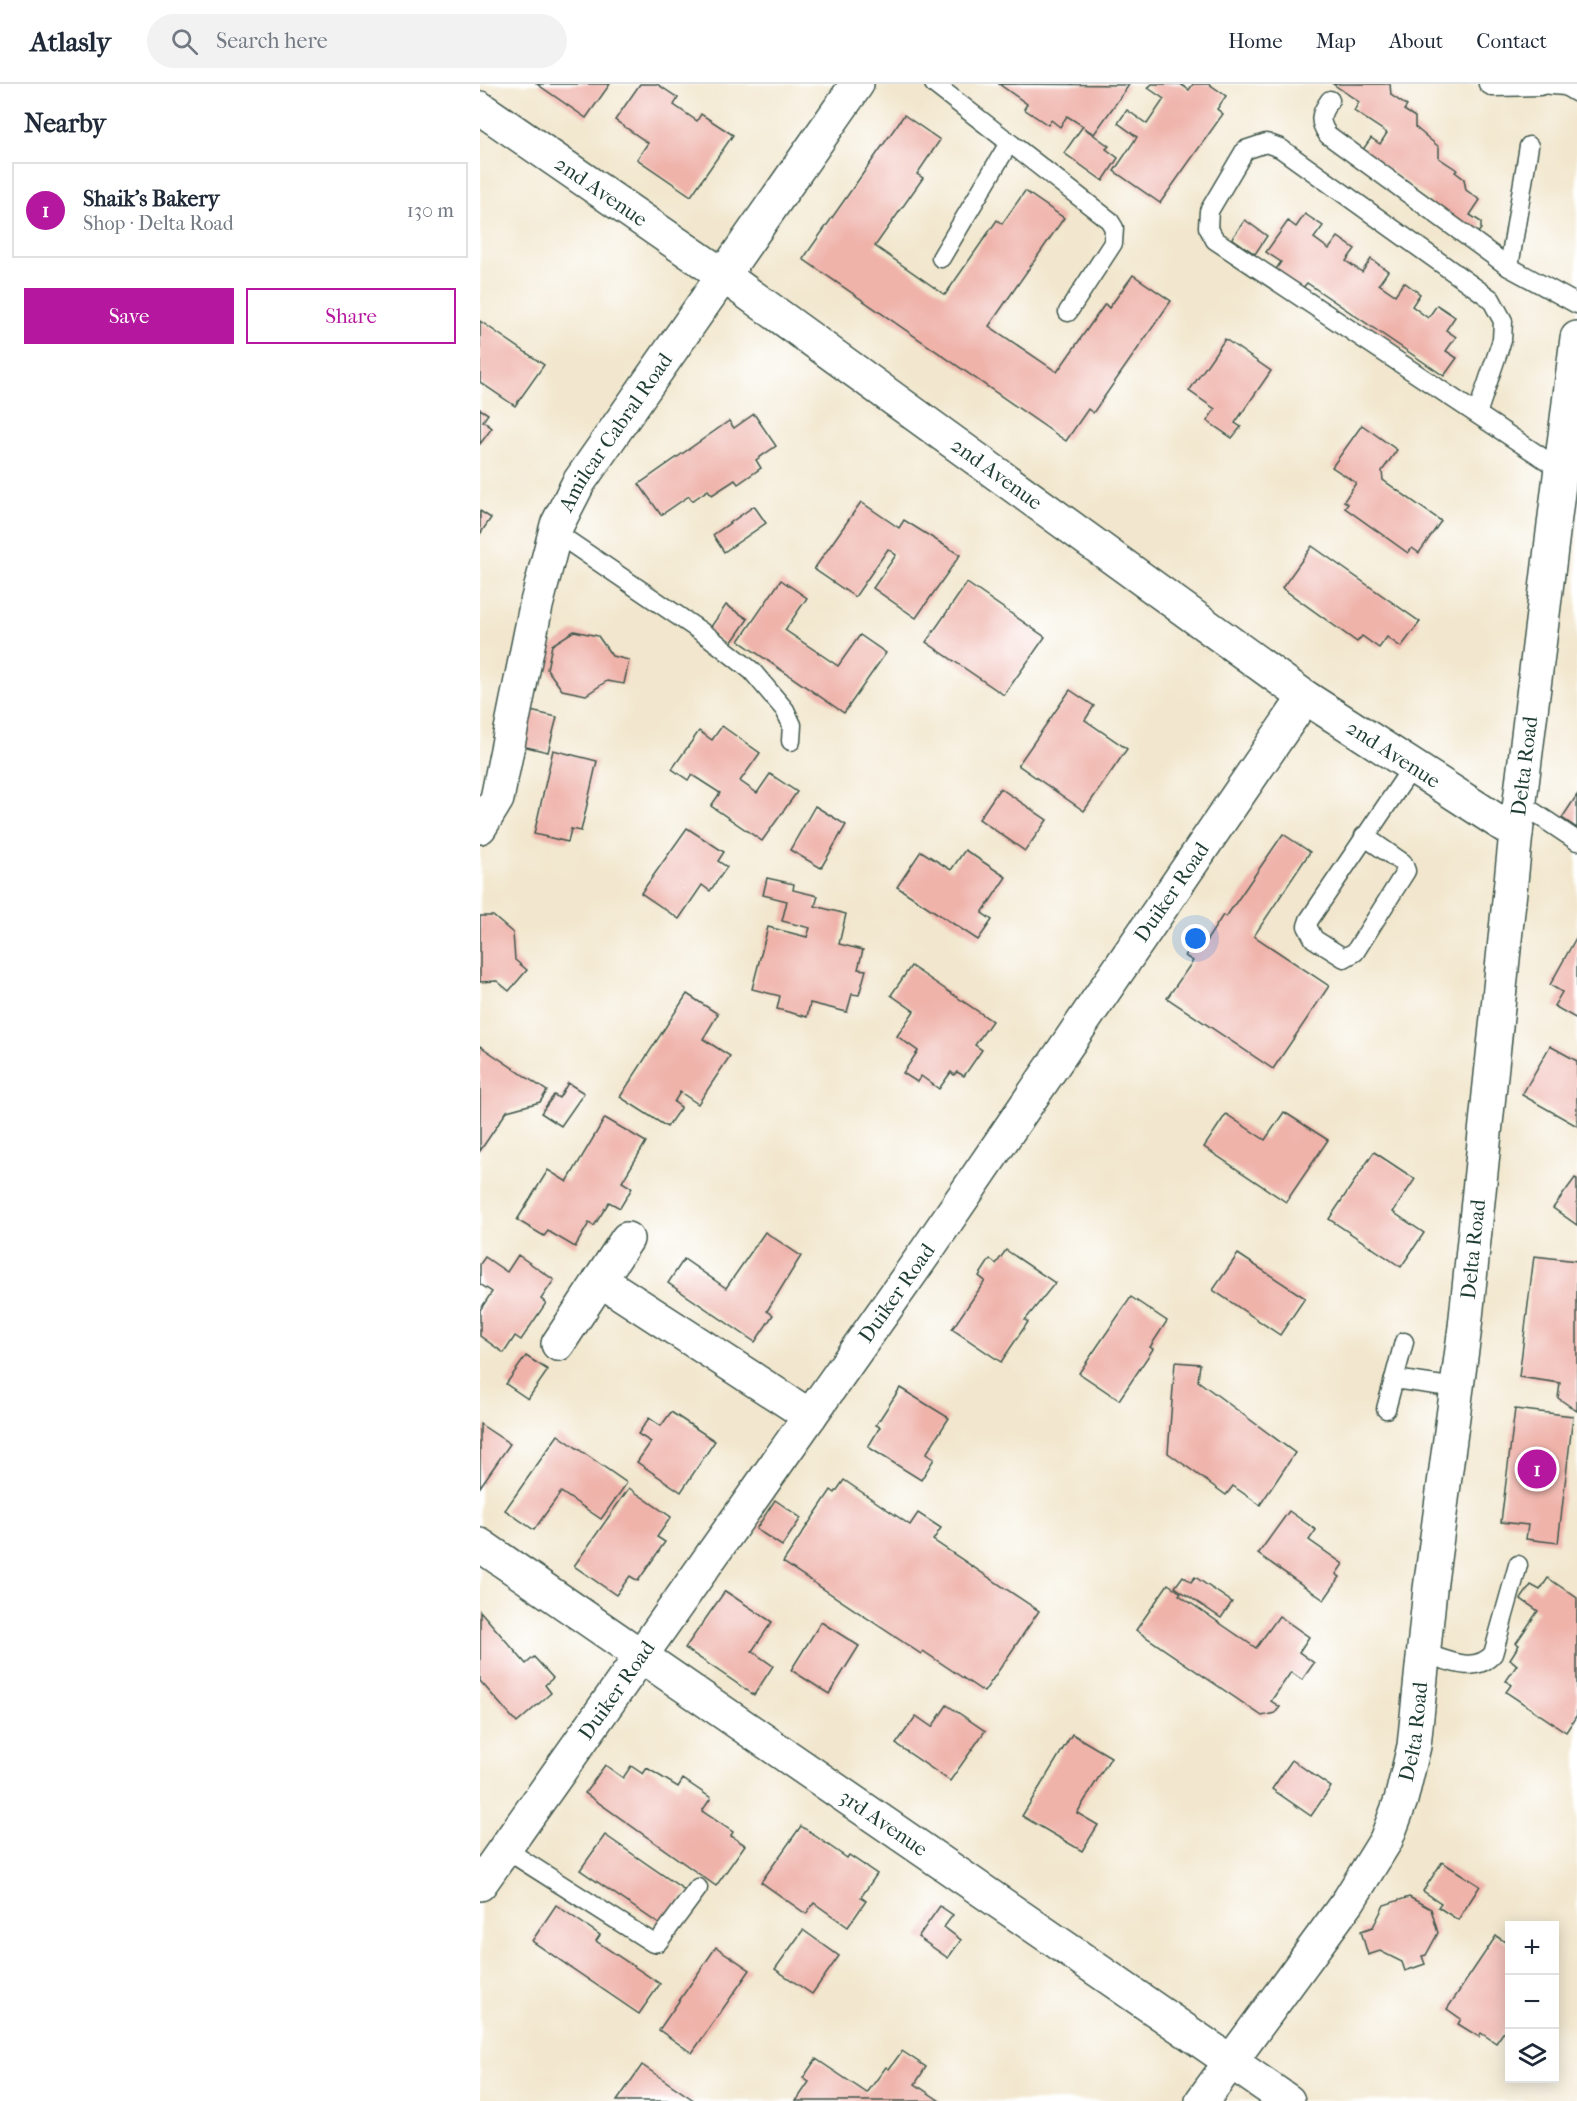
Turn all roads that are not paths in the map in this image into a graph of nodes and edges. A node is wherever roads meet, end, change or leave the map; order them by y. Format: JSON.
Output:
{"nodes":[{"id":1,"x":857,"y":84,"type":"edge"},
{"id":2,"x":934,"y":84,"type":"edge"},
{"id":3,"x":1488,"y":84,"type":"edge"},
{"id":4,"x":1540,"y":85,"type":"edge"},
{"id":5,"x":1577,"y":93,"type":"edge"},
{"id":6,"x":1330,"y":100,"type":"dead end"},
{"id":7,"x":480,"y":108,"type":"edge"},
{"id":8,"x":1009,"y":143,"type":"junction"},
{"id":9,"x":1528,"y":146,"type":"dead end"},
{"id":10,"x":941,"y":258,"type":"dead end"},
{"id":11,"x":1509,"y":267,"type":"junction"},
{"id":12,"x":724,"y":276,"type":"junction"},
{"id":13,"x":1577,"y":304,"type":"edge"},
{"id":14,"x":1068,"y":312,"type":"dead end"},
{"id":15,"x":1577,"y":338,"type":"edge"},
{"id":16,"x":1477,"y":414,"type":"junction"},
{"id":17,"x":1561,"y":470,"type":"junction"},
{"id":18,"x":555,"y":532,"type":"junction"},
{"id":19,"x":1305,"y":697,"type":"junction"},
{"id":20,"x":791,"y":741,"type":"dead end"},
{"id":21,"x":1413,"y":766,"type":"junction"},
{"id":22,"x":1518,"y":818,"type":"junction"},
{"id":23,"x":480,"y":827,"type":"edge"},
{"id":24,"x":1364,"y":836,"type":"junction"},
{"id":25,"x":1577,"y":841,"type":"edge"},
{"id":26,"x":627,"y":1239,"type":"dead end"},
{"id":27,"x":600,"y":1280,"type":"junction"},
{"id":28,"x":1404,"y":1342,"type":"dead end"},
{"id":29,"x":558,"y":1344,"type":"dead end"},
{"id":30,"x":1394,"y":1378,"type":"junction"},
{"id":31,"x":1457,"y":1388,"type":"junction"},
{"id":32,"x":1386,"y":1409,"type":"dead end"},
{"id":33,"x":810,"y":1416,"type":"junction"},
{"id":34,"x":480,"y":1545,"type":"edge"},
{"id":35,"x":1518,"y":1565,"type":"dead end"},
{"id":36,"x":1424,"y":1653,"type":"junction"},
{"id":37,"x":642,"y":1655,"type":"junction"},
{"id":38,"x":505,"y":1849,"type":"junction"},
{"id":39,"x":480,"y":1884,"type":"edge"},
{"id":40,"x":698,"y":1888,"type":"dead end"},
{"id":41,"x":1230,"y":2059,"type":"junction"},
{"id":42,"x":1202,"y":2101,"type":"edge"},
{"id":43,"x":1288,"y":2101,"type":"edge"}],
"edges":[{"from":1,"to":12,"type":"street","name":"Amilcar Cabral Road"},
{"from":2,"to":8,"type":"lane"},
{"from":3,"to":4,"type":"lane"},
{"from":4,"to":5,"type":"lane"},
{"from":6,"to":11,"type":"lane"},
{"from":7,"to":12,"type":"street","name":"2nd Avenue"},
{"from":8,"to":10,"type":"lane"},
{"from":8,"to":14,"type":"lane"},
{"from":9,"to":11,"type":"lane"},
{"from":11,"to":13,"type":"lane"},
{"from":12,"to":18,"type":"street","name":"Amilcar Cabral Road"},
{"from":12,"to":19,"type":"street","name":"2nd Avenue"},
{"from":15,"to":17,"type":"street","name":"Delta Road"},
{"from":16,"to":16,"type":"lane"},
{"from":16,"to":17,"type":"lane"},
{"from":17,"to":22,"type":"street","name":"Delta Road"},
{"from":18,"to":20,"type":"lane"},
{"from":18,"to":23,"type":"street","name":"Amilcar Cabral Road"},
{"from":19,"to":21,"type":"street","name":"2nd Avenue"},
{"from":19,"to":33,"type":"street","name":"Duiker Road"},
{"from":21,"to":22,"type":"street","name":"2nd Avenue"},
{"from":21,"to":24,"type":"lane"},
{"from":22,"to":25,"type":"lane"},
{"from":22,"to":31,"type":"street","name":"Delta Road"},
{"from":24,"to":24,"type":"lane"},
{"from":26,"to":27,"type":"street"},
{"from":27,"to":29,"type":"street"},
{"from":27,"to":33,"type":"street"},
{"from":28,"to":30,"type":"lane"},
{"from":30,"to":31,"type":"lane"},
{"from":30,"to":32,"type":"lane"},
{"from":31,"to":36,"type":"street","name":"Delta Road"},
{"from":33,"to":37,"type":"street","name":"Duiker Road"},
{"from":34,"to":37,"type":"street","name":"3rd Avenue"},
{"from":35,"to":36,"type":"lane"},
{"from":36,"to":41,"type":"street","name":"Delta Road"},
{"from":37,"to":38,"type":"street","name":"Duiker Road"},
{"from":37,"to":41,"type":"street","name":"3rd Avenue"},
{"from":38,"to":39,"type":"street","name":"Duiker Road"},
{"from":38,"to":40,"type":"lane"},
{"from":41,"to":42,"type":"street","name":"Delta Road"},
{"from":41,"to":43,"type":"street","name":"3rd Avenue"}]}
